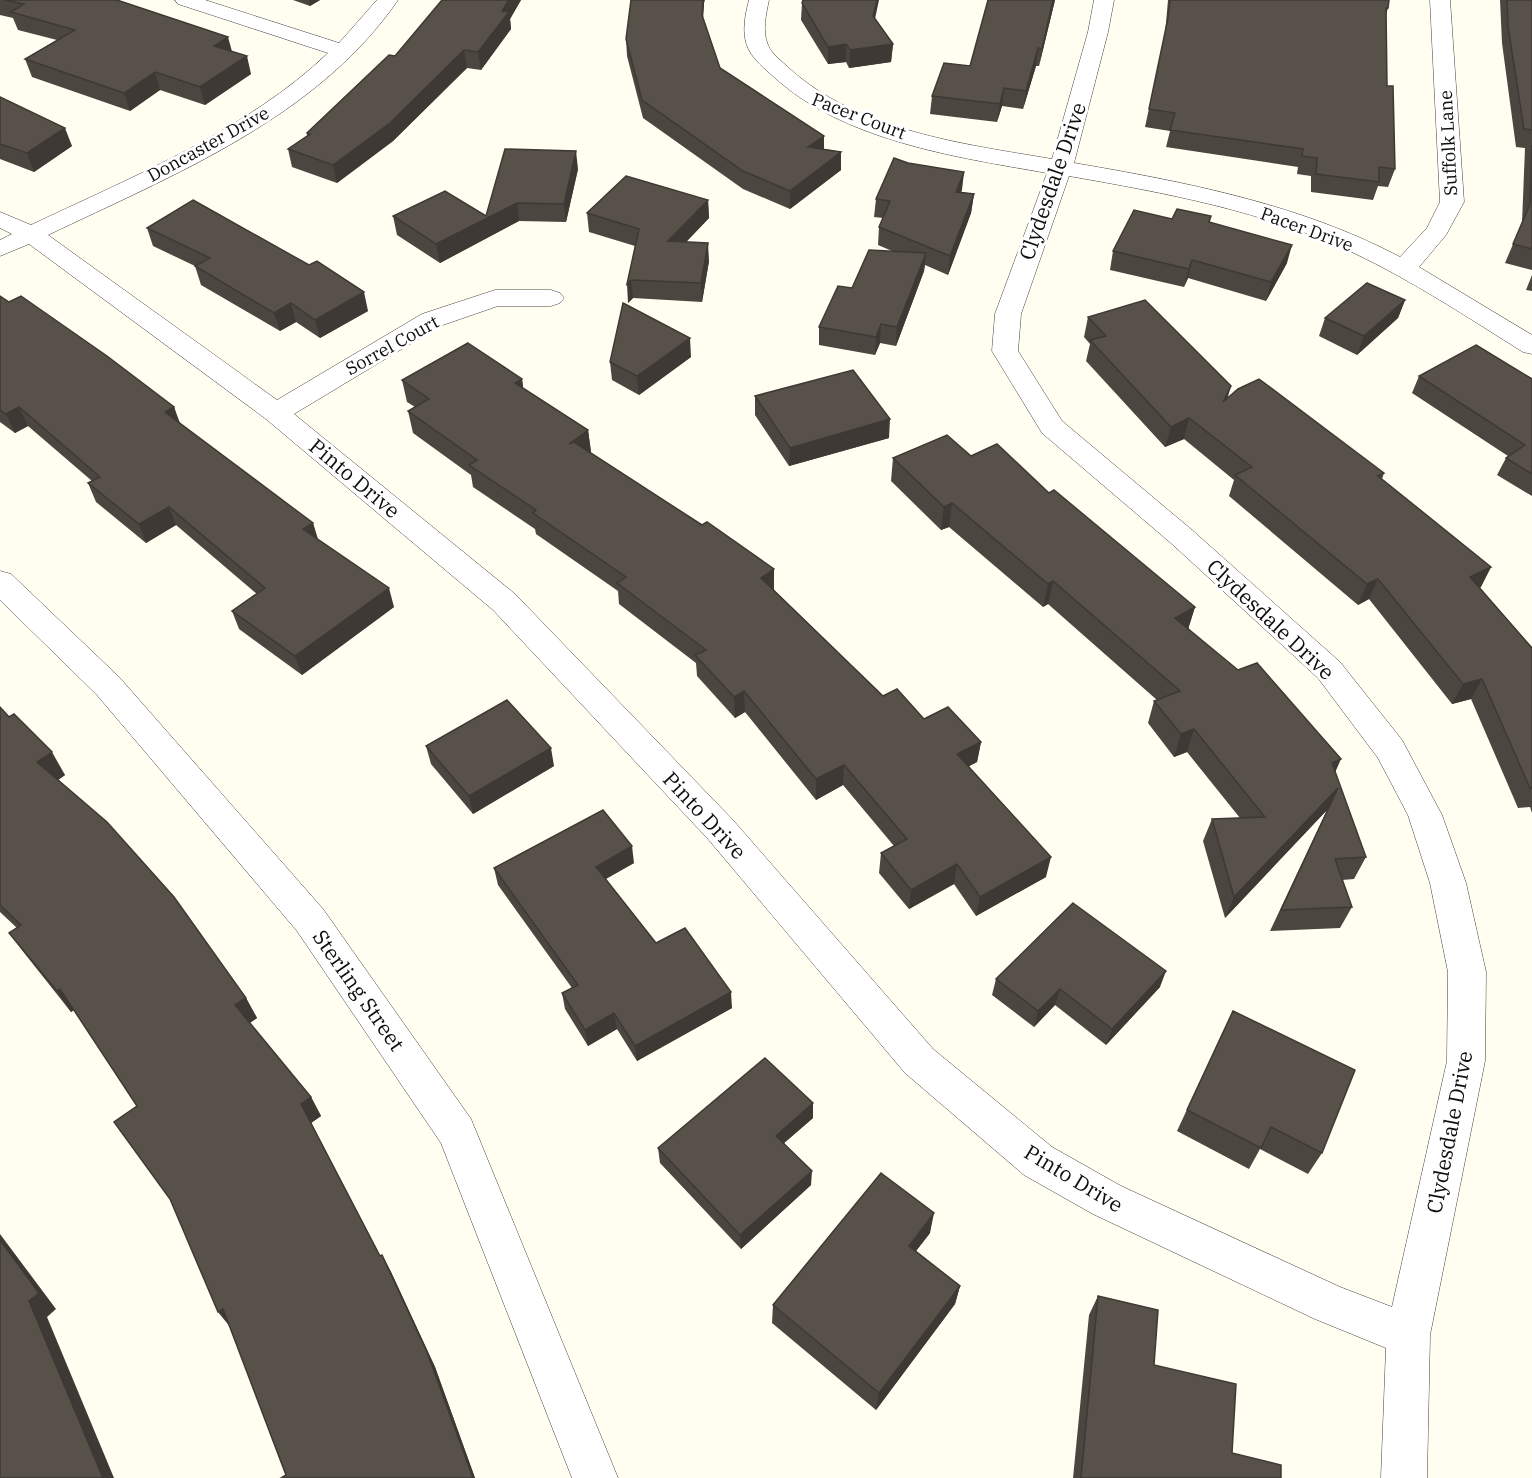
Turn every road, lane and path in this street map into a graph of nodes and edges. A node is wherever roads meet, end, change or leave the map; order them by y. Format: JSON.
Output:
{"nodes":[{"id":1,"x":185,"y":0,"type":"edge"},
{"id":2,"x":388,"y":0,"type":"edge"},
{"id":3,"x":759,"y":0,"type":"edge"},
{"id":4,"x":1104,"y":0,"type":"edge"},
{"id":5,"x":1440,"y":0,"type":"edge"},
{"id":6,"x":342,"y":51,"type":"junction"},
{"id":7,"x":1061,"y":167,"type":"junction"},
{"id":8,"x":0,"y":219,"type":"edge"},
{"id":9,"x":31,"y":234,"type":"junction"},
{"id":10,"x":0,"y":249,"type":"edge"},
{"id":11,"x":1403,"y":268,"type":"junction"},
{"id":12,"x":551,"y":298,"type":"dead end"},
{"id":13,"x":1532,"y":346,"type":"edge"},
{"id":14,"x":276,"y":413,"type":"junction"},
{"id":15,"x":0,"y":582,"type":"edge"},
{"id":16,"x":1408,"y":1335,"type":"junction"},
{"id":17,"x":594,"y":1478,"type":"edge"},
{"id":18,"x":1404,"y":1478,"type":"edge"}],
"edges":[{"from":1,"to":6,"type":"street"},
{"from":2,"to":6,"type":"street","name":"Doncaster Drive"},
{"from":3,"to":7,"type":"street","name":"Pacer Court"},
{"from":4,"to":7,"type":"street","name":"Clydesdale Drive"},
{"from":5,"to":11,"type":"street","name":"Suffolk Lane"},
{"from":6,"to":9,"type":"street","name":"Doncaster Drive"},
{"from":7,"to":11,"type":"street","name":"Pacer Drive"},
{"from":7,"to":16,"type":"street","name":"Clydesdale Drive"},
{"from":8,"to":9,"type":"street","name":"Pinto Drive"},
{"from":9,"to":10,"type":"street","name":"Doncaster Drive"},
{"from":9,"to":14,"type":"street","name":"Pinto Drive"},
{"from":11,"to":13,"type":"street","name":"Pacer Drive"},
{"from":12,"to":14,"type":"street","name":"Sorrel Court"},
{"from":14,"to":16,"type":"street","name":"Pinto Drive"},
{"from":15,"to":17,"type":"street","name":"Sterling Street"},
{"from":16,"to":18,"type":"street","name":"Clydesdale Drive"}]}
